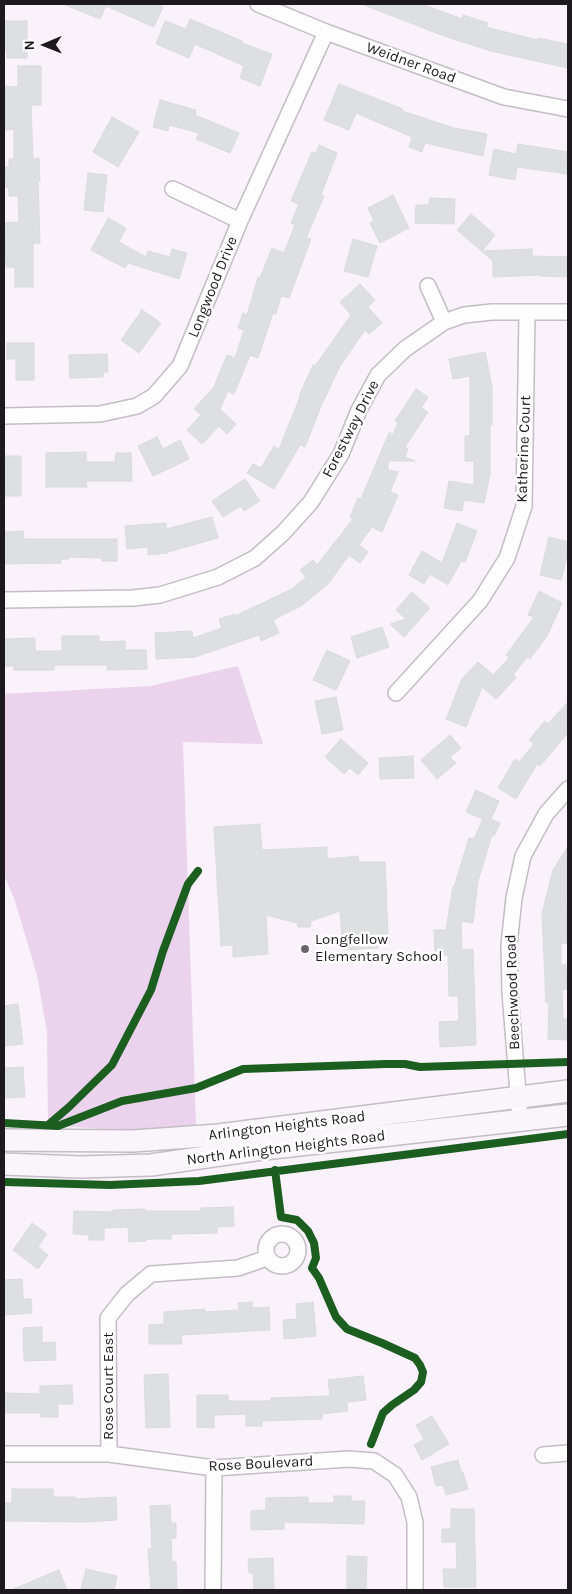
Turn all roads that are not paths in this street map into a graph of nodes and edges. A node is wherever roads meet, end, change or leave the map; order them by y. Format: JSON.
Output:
{"nodes":[{"id":1,"x":258,"y":4,"type":"edge"},
{"id":2,"x":326,"y":32,"type":"junction"},
{"id":3,"x":568,"y":109,"type":"edge"},
{"id":4,"x":173,"y":189,"type":"dead end"},
{"id":5,"x":240,"y":221,"type":"junction"},
{"id":6,"x":428,"y":286,"type":"dead end"},
{"id":7,"x":568,"y":312,"type":"edge"},
{"id":8,"x":527,"y":313,"type":"junction"},
{"id":9,"x":444,"y":322,"type":"junction"},
{"id":10,"x":4,"y":416,"type":"edge"},
{"id":11,"x":4,"y":600,"type":"edge"},
{"id":12,"x":396,"y":693,"type":"dead end"},
{"id":13,"x":568,"y":789,"type":"edge"},
{"id":14,"x":568,"y":1091,"type":"edge"},
{"id":15,"x":518,"y":1096,"type":"junction"},
{"id":16,"x":568,"y":1114,"type":"edge"},
{"id":17,"x":520,"y":1119,"type":"junction"},
{"id":18,"x":4,"y":1140,"type":"edge"},
{"id":19,"x":4,"y":1164,"type":"edge"},
{"id":20,"x":267,"y":1258,"type":"dead end"},
{"id":21,"x":568,"y":1453,"type":"edge"},
{"id":22,"x":4,"y":1454,"type":"edge"},
{"id":23,"x":109,"y":1454,"type":"junction"},
{"id":24,"x":543,"y":1455,"type":"dead end"},
{"id":25,"x":214,"y":1468,"type":"junction"},
{"id":26,"x":214,"y":1590,"type":"edge"},
{"id":27,"x":415,"y":1590,"type":"edge"}],
"edges":[{"from":1,"to":2,"type":"street","name":"Weidner Road"},
{"from":2,"to":3,"type":"street","name":"Weidner Road"},
{"from":2,"to":5,"type":"street","name":"Longwood Drive"},
{"from":4,"to":5,"type":"street"},
{"from":5,"to":10,"type":"street","name":"Longwood Drive"},
{"from":6,"to":9,"type":"street"},
{"from":7,"to":8,"type":"street","name":"Forestway Drive"},
{"from":8,"to":9,"type":"street","name":"Forestway Drive"},
{"from":8,"to":12,"type":"street","name":"Katherine Court"},
{"from":9,"to":11,"type":"street","name":"Forestway Drive"},
{"from":13,"to":15,"type":"street","name":"Beechwood Road"},
{"from":14,"to":15,"type":"main road","name":"Arlington Heights Road"},
{"from":15,"to":17,"type":"street","name":"Beechwood Road"},
{"from":15,"to":18,"type":"main road","name":"Arlington Heights Road"},
{"from":16,"to":17,"type":"main road","name":"North Arlington Heights Road"},
{"from":17,"to":19,"type":"main road","name":"North Arlington Heights Road"},
{"from":20,"to":23,"type":"street","name":"Rose Court East"},
{"from":21,"to":24,"type":"street"},
{"from":22,"to":23,"type":"street","name":"Rose Boulevard"},
{"from":23,"to":25,"type":"street","name":"Rose Boulevard"},
{"from":25,"to":26,"type":"street"},
{"from":25,"to":27,"type":"street","name":"Rose Boulevard"}]}
